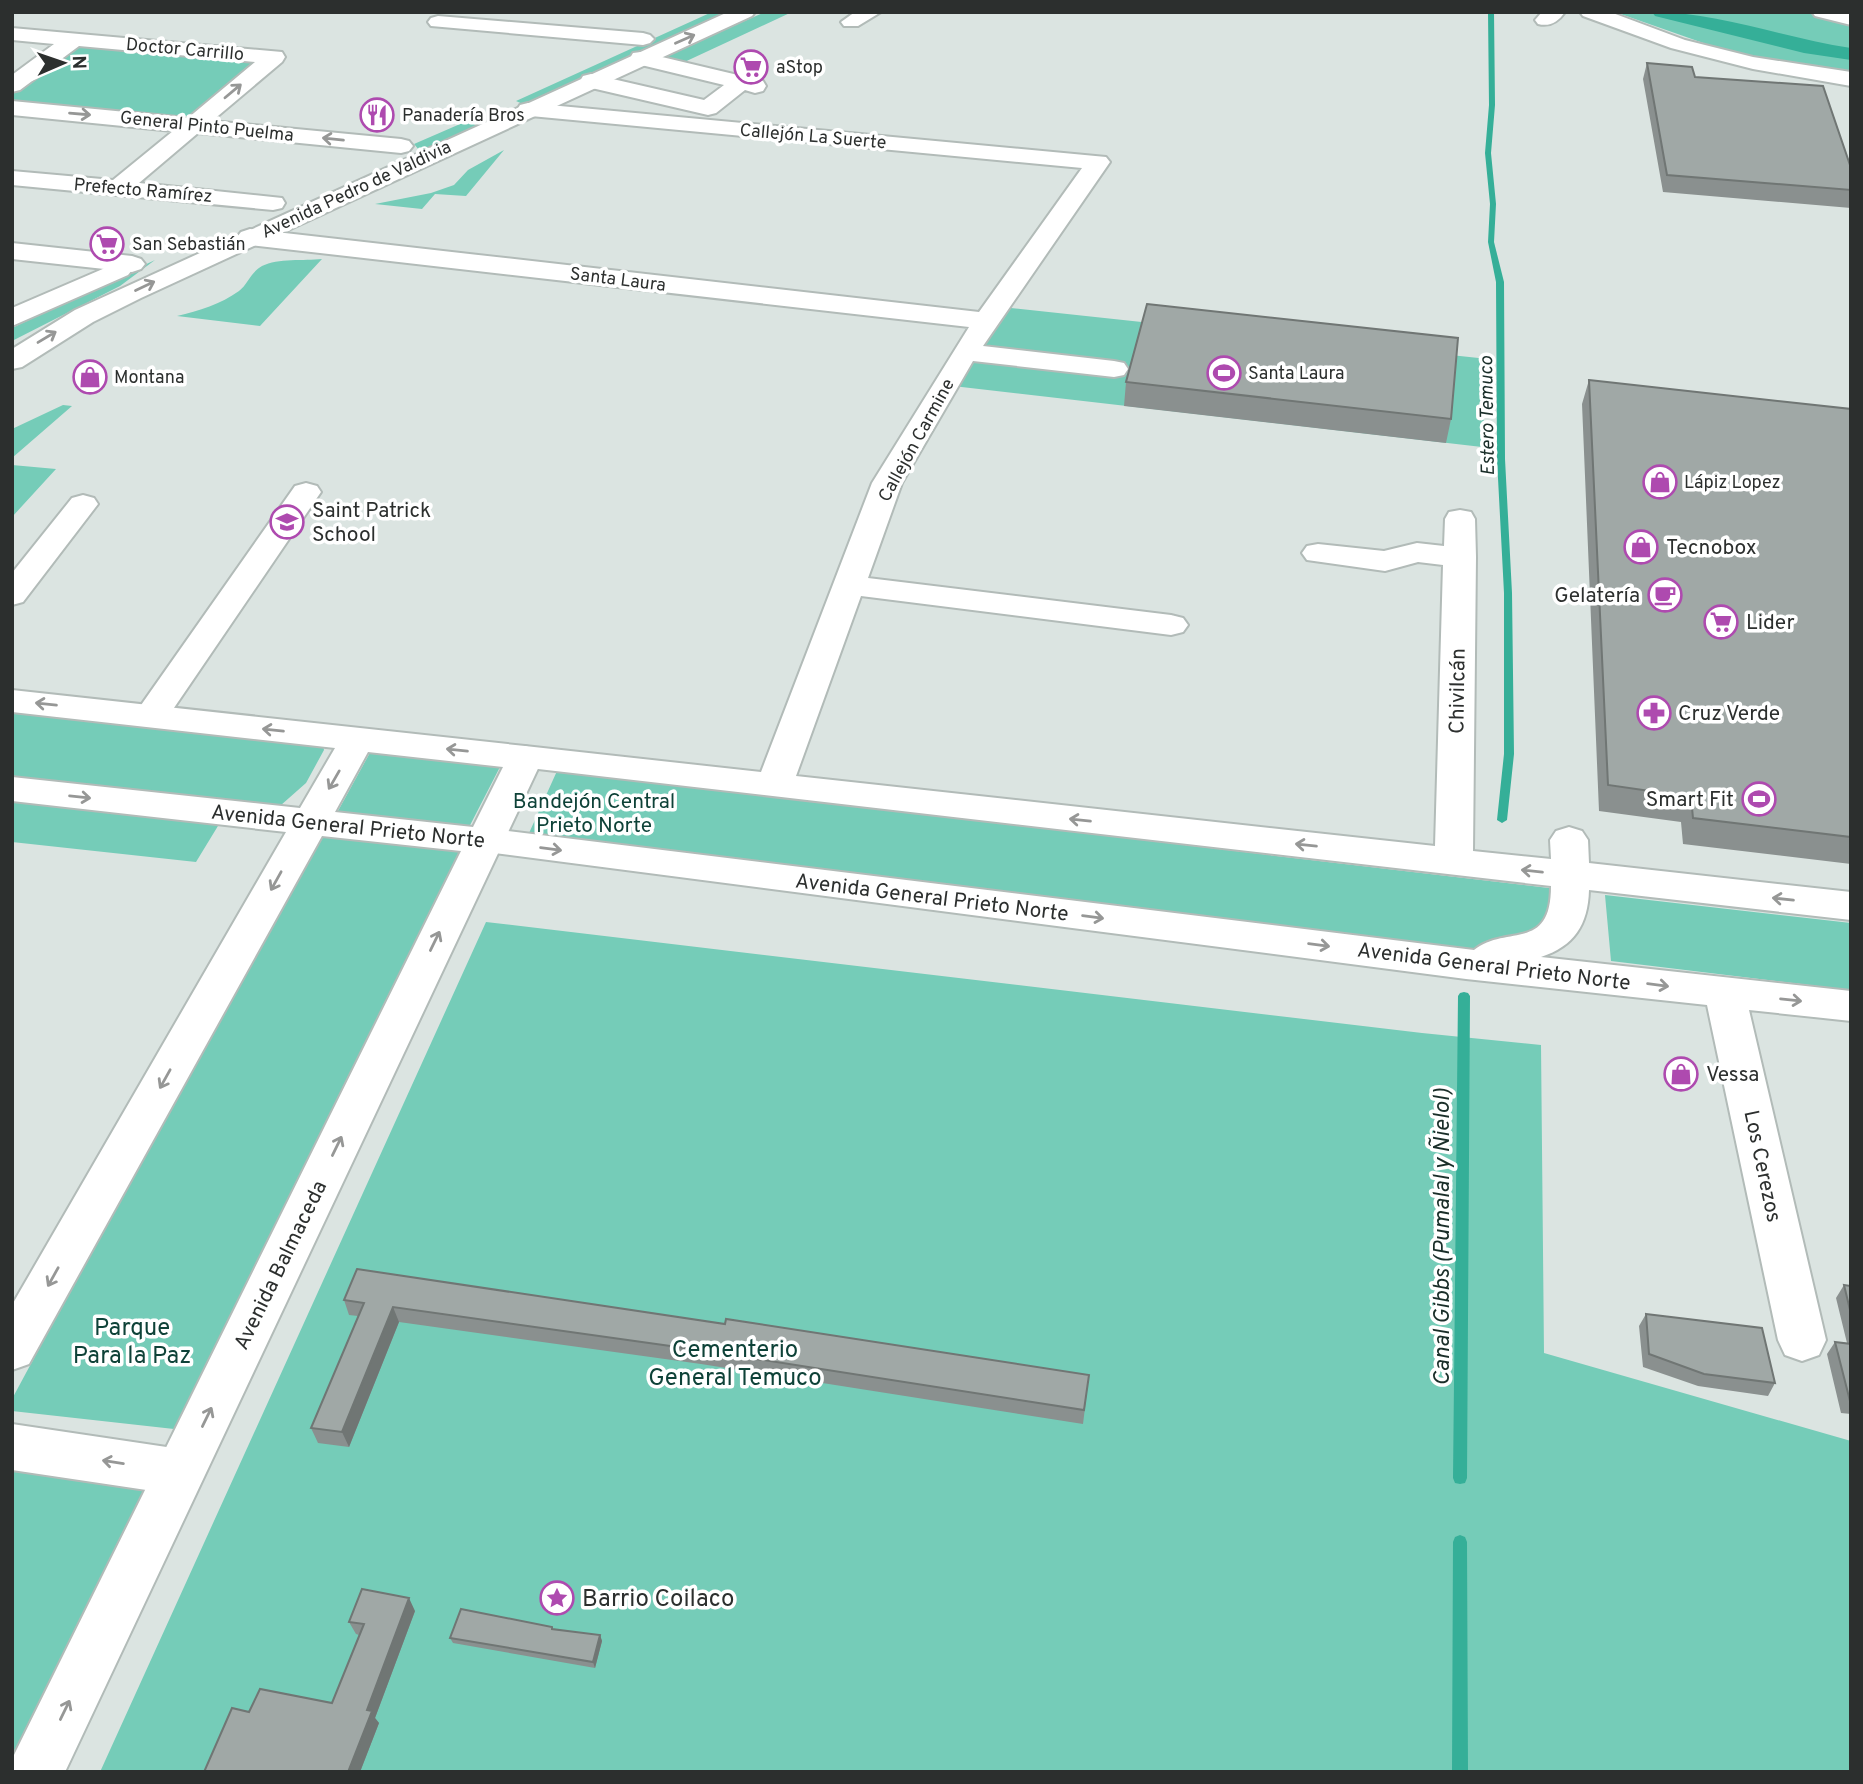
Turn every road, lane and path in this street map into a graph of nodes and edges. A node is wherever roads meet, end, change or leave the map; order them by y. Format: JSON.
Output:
{"nodes":[{"id":1,"x":459,"y":12,"type":"edge"},
{"id":2,"x":702,"y":12,"type":"edge"},
{"id":3,"x":745,"y":12,"type":"edge"},
{"id":4,"x":871,"y":12,"type":"edge"},
{"id":5,"x":1590,"y":12,"type":"edge"},
{"id":6,"x":1822,"y":12,"type":"edge"},
{"id":7,"x":1851,"y":19,"type":"edge"},
{"id":8,"x":438,"y":22,"type":"dead end"},
{"id":9,"x":851,"y":22,"type":"dead end"},
{"id":10,"x":12,"y":34,"type":"edge"},
{"id":11,"x":75,"y":39,"type":"junction"},
{"id":12,"x":649,"y":42,"type":"junction"},
{"id":13,"x":1851,"y":79,"type":"edge"},
{"id":14,"x":591,"y":81,"type":"junction"},
{"id":15,"x":12,"y":85,"type":"edge"},
{"id":16,"x":12,"y":107,"type":"edge"},
{"id":17,"x":528,"y":110,"type":"junction"},
{"id":18,"x":192,"y":125,"type":"junction"},
{"id":19,"x":400,"y":157,"type":"junction"},
{"id":20,"x":1098,"y":162,"type":"joint"},
{"id":21,"x":12,"y":178,"type":"edge"},
{"id":22,"x":119,"y":188,"type":"junction"},
{"id":23,"x":273,"y":203,"type":"junction"},
{"id":24,"x":250,"y":237,"type":"junction"},
{"id":25,"x":193,"y":238,"type":"dead end"},
{"id":26,"x":12,"y":251,"type":"edge"},
{"id":27,"x":157,"y":254,"type":"dead end"},
{"id":28,"x":132,"y":264,"type":"junction"},
{"id":29,"x":12,"y":318,"type":"edge"},
{"id":30,"x":986,"y":321,"type":"junction"},
{"id":31,"x":965,"y":352,"type":"junction"},
{"id":32,"x":12,"y":360,"type":"edge"},
{"id":33,"x":1114,"y":369,"type":"dead end"},
{"id":34,"x":306,"y":492,"type":"dead end"},
{"id":35,"x":83,"y":504,"type":"dead end"},
{"id":36,"x":1460,"y":519,"type":"dead end"},
{"id":37,"x":1318,"y":553,"type":"dead end"},
{"id":38,"x":1460,"y":557,"type":"junction"},
{"id":39,"x":850,"y":584,"type":"junction"},
{"id":40,"x":12,"y":595,"type":"edge"},
{"id":41,"x":1171,"y":625,"type":"dead end"},
{"id":42,"x":12,"y":701,"type":"edge"},
{"id":43,"x":151,"y":716,"type":"junction"},
{"id":44,"x":358,"y":739,"type":"junction"},
{"id":45,"x":525,"y":758,"type":"junction"},
{"id":46,"x":775,"y":786,"type":"junction"},
{"id":47,"x":12,"y":789,"type":"edge"},
{"id":48,"x":310,"y":822,"type":"junction"},
{"id":49,"x":484,"y":841,"type":"junction"},
{"id":50,"x":1570,"y":857,"type":"junction"},
{"id":51,"x":1454,"y":862,"type":"junction"},
{"id":52,"x":1851,"y":906,"type":"edge"},
{"id":53,"x":1466,"y":964,"type":"junction"},
{"id":54,"x":1725,"y":993,"type":"junction"},
{"id":55,"x":1851,"y":1006,"type":"edge"},
{"id":56,"x":1802,"y":1340,"type":"dead end"},
{"id":57,"x":12,"y":1349,"type":"edge"},
{"id":58,"x":12,"y":1447,"type":"edge"},
{"id":59,"x":180,"y":1472,"type":"junction"},
{"id":60,"x":35,"y":1772,"type":"edge"}],
"edges":[{"from":1,"to":12,"type":"street"},
{"from":2,"to":12,"type":"street","name":"Avenida Pedro de Valdivia"},
{"from":12,"to":3,"type":"street","name":"Avenida Pedro de Valdivia","one_way":true},
{"from":4,"to":9,"type":"street"},
{"from":5,"to":13,"type":"street"},
{"from":6,"to":7,"type":"street"},
{"from":8,"to":12,"type":"street"},
{"from":10,"to":11,"type":"street","name":"Doctor Carrillo"},
{"from":11,"to":15,"type":"street"},
{"from":18,"to":11,"type":"street","name":"Doctor Carrillo","one_way":true},
{"from":12,"to":14,"type":"street","name":"Avenida Pedro de Valdivia"},
{"from":12,"to":14,"type":"street"},
{"from":12,"to":19,"type":"street","name":"Avenida Pedro de Valdivia"},
{"from":14,"to":17,"type":"street","name":"Avenida Pedro de Valdivia"},
{"from":16,"to":18,"type":"street","name":"General Pinto Puelma","one_way":true},
{"from":17,"to":19,"type":"street","name":"Avenida Pedro de Valdivia"},
{"from":17,"to":20,"type":"street","name":"Callejón La Suerte"},
{"from":19,"to":18,"type":"street","name":"General Pinto Puelma","one_way":true},
{"from":18,"to":22,"type":"street"},
{"from":19,"to":23,"type":"street","name":"Avenida Pedro de Valdivia"},
{"from":19,"to":24,"type":"street","name":"Avenida Pedro de Valdivia"},
{"from":20,"to":30,"type":"street","name":"Callejón Carmine"},
{"from":21,"to":22,"type":"street","name":"Prefecto Ramírez"},
{"from":22,"to":23,"type":"street","name":"Prefecto Ramírez"},
{"from":23,"to":25,"type":"street","name":"Avenida Pedro de Valdivia"},
{"from":24,"to":30,"type":"street","name":"Santa Laura"},
{"from":32,"to":24,"type":"street","name":"Avenida Pedro de Valdivia","one_way":true},
{"from":26,"to":28,"type":"street"},
{"from":27,"to":28,"type":"street"},
{"from":28,"to":29,"type":"street"},
{"from":30,"to":31,"type":"street","name":"Callejón Carmine"},
{"from":31,"to":33,"type":"street"},
{"from":31,"to":39,"type":"street","name":"Callejón Carmine"},
{"from":34,"to":43,"type":"street"},
{"from":35,"to":40,"type":"street"},
{"from":36,"to":38,"type":"street","name":"Chivilcán"},
{"from":37,"to":38,"type":"street"},
{"from":38,"to":51,"type":"street","name":"Chivilcán"},
{"from":39,"to":41,"type":"street"},
{"from":39,"to":46,"type":"street","name":"Callejón Carmine"},
{"from":43,"to":42,"type":"street","one_way":true},
{"from":44,"to":43,"type":"street","one_way":true},
{"from":45,"to":44,"type":"street","one_way":true},
{"from":44,"to":48,"type":"street","one_way":true},
{"from":45,"to":46,"type":"street"},
{"from":45,"to":49,"type":"street","name":"Avenida Balmaceda"},
{"from":51,"to":46,"type":"street","one_way":true},
{"from":47,"to":48,"type":"street","name":"Avenida General Prieto Norte","one_way":true},
{"from":48,"to":49,"type":"street","name":"Avenida General Prieto Norte"},
{"from":48,"to":57,"type":"street","one_way":true},
{"from":49,"to":53,"type":"street","name":"Avenida General Prieto Norte","one_way":true},
{"from":59,"to":49,"type":"street","name":"Avenida Balmaceda","one_way":true},
{"from":50,"to":51,"type":"street","one_way":true},
{"from":52,"to":50,"type":"street","one_way":true},
{"from":50,"to":53,"type":"street"},
{"from":53,"to":54,"type":"street","name":"Avenida General Prieto Norte","one_way":true},
{"from":54,"to":55,"type":"street","name":"Avenida General Prieto Norte","one_way":true},
{"from":54,"to":56,"type":"street","name":"Los Cerezos"},
{"from":59,"to":58,"type":"street","one_way":true},
{"from":60,"to":59,"type":"street","name":"Avenida Balmaceda","one_way":true}]}
